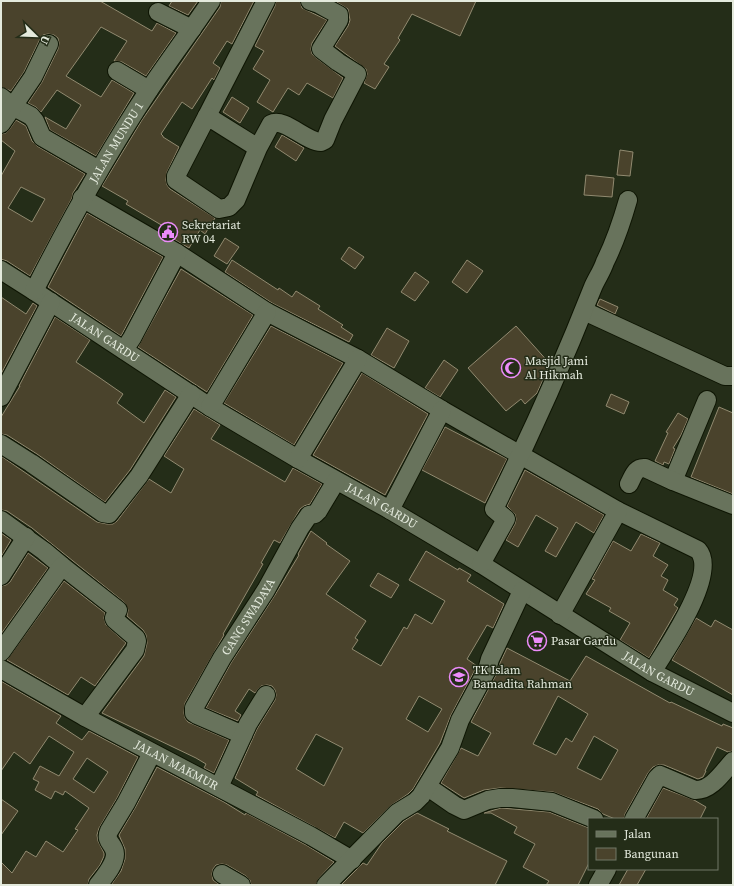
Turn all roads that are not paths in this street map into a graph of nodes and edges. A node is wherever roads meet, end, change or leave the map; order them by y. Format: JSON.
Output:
{"nodes":[{"id":1,"x":211,"y":1,"type":"edge"},
{"id":2,"x":266,"y":1,"type":"edge"},
{"id":3,"x":310,"y":1,"type":"edge"},
{"id":4,"x":158,"y":12,"type":"dead end"},
{"id":5,"x":192,"y":29,"type":"junction"},
{"id":6,"x":49,"y":44,"type":"dead end"},
{"id":7,"x":117,"y":71,"type":"dead end"},
{"id":8,"x":149,"y":90,"type":"junction"},
{"id":9,"x":7,"y":101,"type":"edge"},
{"id":10,"x":207,"y":116,"type":"junction"},
{"id":11,"x":1,"y":124,"type":"edge"},
{"id":12,"x":258,"y":148,"type":"junction"},
{"id":13,"x":99,"y":170,"type":"junction"},
{"id":14,"x":82,"y":198,"type":"junction"},
{"id":15,"x":628,"y":200,"type":"dead end"},
{"id":16,"x":177,"y":253,"type":"junction"},
{"id":17,"x":1,"y":270,"type":"edge"},
{"id":18,"x":34,"y":291,"type":"junction"},
{"id":19,"x":51,"y":302,"type":"junction"},
{"id":20,"x":584,"y":311,"type":"junction"},
{"id":21,"x":267,"y":312,"type":"junction"},
{"id":22,"x":124,"y":350,"type":"junction"},
{"id":23,"x":358,"y":359,"type":"junction"},
{"id":24,"x":733,"y":376,"type":"edge"},
{"id":25,"x":191,"y":394,"type":"junction"},
{"id":26,"x":1,"y":397,"type":"edge"},
{"id":27,"x":707,"y":400,"type":"dead end"},
{"id":28,"x":210,"y":407,"type":"junction"},
{"id":29,"x":442,"y":410,"type":"junction"},
{"id":30,"x":1,"y":444,"type":"edge"},
{"id":31,"x":520,"y":456,"type":"junction"},
{"id":32,"x":298,"y":459,"type":"junction"},
{"id":33,"x":336,"y":480,"type":"junction"},
{"id":34,"x":673,"y":481,"type":"junction"},
{"id":35,"x":629,"y":484,"type":"dead end"},
{"id":36,"x":733,"y":505,"type":"edge"},
{"id":37,"x":390,"y":510,"type":"junction"},
{"id":38,"x":618,"y":511,"type":"junction"},
{"id":39,"x":1,"y":520,"type":"edge"},
{"id":40,"x":26,"y":537,"type":"junction"},
{"id":41,"x":481,"y":564,"type":"junction"},
{"id":42,"x":62,"y":566,"type":"junction"},
{"id":43,"x":1,"y":576,"type":"edge"},
{"id":44,"x":522,"y":590,"type":"junction"},
{"id":45,"x":560,"y":615,"type":"junction"},
{"id":46,"x":1,"y":652,"type":"edge"},
{"id":47,"x":1,"y":669,"type":"edge"},
{"id":48,"x":652,"y":672,"type":"junction"},
{"id":49,"x":266,"y":695,"type":"dead end"},
{"id":50,"x":733,"y":712,"type":"edge"},
{"id":51,"x":85,"y":717,"type":"junction"},
{"id":52,"x":243,"y":735,"type":"junction"},
{"id":53,"x":152,"y":752,"type":"junction"},
{"id":54,"x":733,"y":761,"type":"edge"},
{"id":55,"x":219,"y":787,"type":"junction"},
{"id":56,"x":428,"y":787,"type":"junction"},
{"id":57,"x":592,"y":818,"type":"edge"},
{"id":58,"x":635,"y":818,"type":"edge"},
{"id":59,"x":352,"y":860,"type":"junction"},
{"id":60,"x":606,"y":870,"type":"edge"},
{"id":61,"x":222,"y":874,"type":"dead end"},
{"id":62,"x":98,"y":885,"type":"edge"},
{"id":63,"x":241,"y":885,"type":"edge"},
{"id":64,"x":326,"y":885,"type":"edge"},
{"id":65,"x":598,"y":885,"type":"edge"}],
"edges":[{"from":1,"to":5,"type":"street","name":"JALAN MUNDU 1"},
{"from":2,"to":10,"type":"street"},
{"from":3,"to":12,"type":"street"},
{"from":4,"to":5,"type":"street"},
{"from":5,"to":8,"type":"street","name":"JALAN MUNDU 1"},
{"from":6,"to":9,"type":"street"},
{"from":7,"to":8,"type":"street"},
{"from":8,"to":13,"type":"street","name":"JALAN MUNDU 1"},
{"from":9,"to":11,"type":"street"},
{"from":9,"to":13,"type":"street"},
{"from":10,"to":12,"type":"street"},
{"from":10,"to":12,"type":"street"},
{"from":13,"to":14,"type":"street","name":"JALAN MUNDU 1"},
{"from":14,"to":16,"type":"street"},
{"from":14,"to":18,"type":"street","name":"JALAN MUNDU 1"},
{"from":15,"to":20,"type":"street"},
{"from":16,"to":21,"type":"street"},
{"from":16,"to":22,"type":"street"},
{"from":17,"to":18,"type":"street","name":"JALAN GARDU"},
{"from":18,"to":19,"type":"street","name":"JALAN GARDU"},
{"from":19,"to":22,"type":"street","name":"JALAN GARDU"},
{"from":19,"to":26,"type":"street"},
{"from":20,"to":24,"type":"street"},
{"from":20,"to":31,"type":"street"},
{"from":21,"to":23,"type":"street"},
{"from":21,"to":28,"type":"street"},
{"from":22,"to":25,"type":"street","name":"JALAN GARDU"},
{"from":23,"to":29,"type":"street"},
{"from":23,"to":32,"type":"street"},
{"from":25,"to":28,"type":"street","name":"JALAN GARDU"},
{"from":25,"to":30,"type":"street"},
{"from":27,"to":34,"type":"street"},
{"from":28,"to":32,"type":"street","name":"JALAN GARDU"},
{"from":29,"to":31,"type":"street"},
{"from":29,"to":37,"type":"street"},
{"from":31,"to":38,"type":"street"},
{"from":31,"to":41,"type":"street"},
{"from":32,"to":33,"type":"street","name":"JALAN GARDU"},
{"from":33,"to":37,"type":"street","name":"JALAN GARDU"},
{"from":33,"to":52,"type":"street","name":"GANG SWADAYA"},
{"from":34,"to":35,"type":"street"},
{"from":34,"to":36,"type":"street"},
{"from":37,"to":41,"type":"street","name":"JALAN GARDU"},
{"from":38,"to":45,"type":"street"},
{"from":38,"to":48,"type":"street"},
{"from":39,"to":40,"type":"street"},
{"from":40,"to":42,"type":"street"},
{"from":40,"to":43,"type":"street"},
{"from":41,"to":44,"type":"street","name":"JALAN GARDU"},
{"from":42,"to":46,"type":"street"},
{"from":42,"to":51,"type":"street"},
{"from":44,"to":45,"type":"street","name":"JALAN GARDU"},
{"from":44,"to":56,"type":"street"},
{"from":45,"to":48,"type":"street","name":"JALAN GARDU"},
{"from":47,"to":51,"type":"street","name":"JALAN MAKMUR"},
{"from":48,"to":50,"type":"street","name":"JALAN GARDU"},
{"from":49,"to":52,"type":"street"},
{"from":51,"to":53,"type":"street","name":"JALAN MAKMUR"},
{"from":52,"to":55,"type":"street"},
{"from":53,"to":55,"type":"street","name":"JALAN MAKMUR"},
{"from":53,"to":62,"type":"street"},
{"from":54,"to":58,"type":"street"},
{"from":55,"to":59,"type":"street","name":"JALAN MAKMUR"},
{"from":56,"to":57,"type":"street"},
{"from":56,"to":59,"type":"street"},
{"from":59,"to":64,"type":"street"},
{"from":60,"to":65,"type":"street"},
{"from":61,"to":63,"type":"street"}]}
